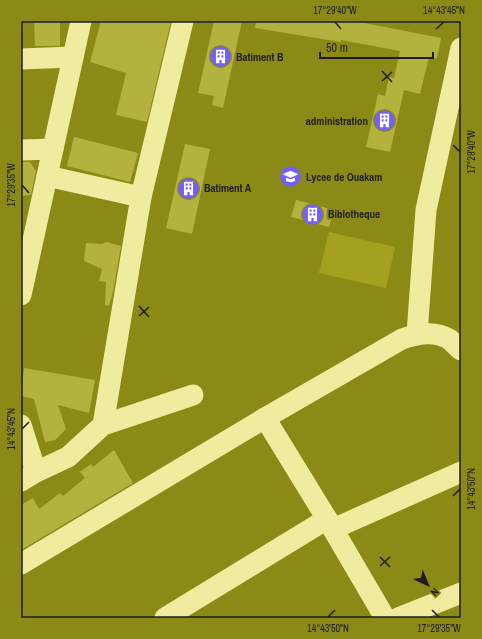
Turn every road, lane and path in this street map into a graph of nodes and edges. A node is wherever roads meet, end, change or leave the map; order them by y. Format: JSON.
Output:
{"nodes":[{"id":1,"x":81,"y":21,"type":"edge"},
{"id":2,"x":183,"y":21,"type":"edge"},
{"id":3,"x":461,"y":48,"type":"edge"},
{"id":4,"x":73,"y":57,"type":"junction"},
{"id":5,"x":21,"y":59,"type":"edge"},
{"id":6,"x":455,"y":105,"type":"edge"},
{"id":7,"x":53,"y":149,"type":"junction"},
{"id":8,"x":21,"y":150,"type":"edge"},
{"id":9,"x":47,"y":176,"type":"junction"},
{"id":10,"x":141,"y":197,"type":"junction"},
{"id":11,"x":21,"y":295,"type":"edge"},
{"id":12,"x":417,"y":334,"type":"junction"},
{"id":13,"x":461,"y":350,"type":"edge"},
{"id":14,"x":193,"y":395,"type":"dead end"},
{"id":15,"x":265,"y":418,"type":"junction"},
{"id":16,"x":21,"y":425,"type":"edge"},
{"id":17,"x":103,"y":426,"type":"junction"},
{"id":18,"x":461,"y":472,"type":"edge"},
{"id":19,"x":28,"y":476,"type":"edge"},
{"id":20,"x":330,"y":524,"type":"junction"},
{"id":21,"x":21,"y":564,"type":"edge"},
{"id":22,"x":461,"y":593,"type":"edge"},
{"id":23,"x":165,"y":618,"type":"edge"},
{"id":24,"x":387,"y":618,"type":"edge"}],
"edges":[{"from":1,"to":4,"type":"street"},
{"from":2,"to":10,"type":"street"},
{"from":3,"to":6,"type":"street"},
{"from":4,"to":5,"type":"street"},
{"from":4,"to":7,"type":"street"},
{"from":6,"to":12,"type":"street"},
{"from":7,"to":8,"type":"street"},
{"from":7,"to":9,"type":"street"},
{"from":9,"to":10,"type":"street"},
{"from":9,"to":11,"type":"street"},
{"from":10,"to":17,"type":"street"},
{"from":12,"to":13,"type":"street"},
{"from":12,"to":15,"type":"street"},
{"from":14,"to":17,"type":"street"},
{"from":15,"to":20,"type":"street"},
{"from":15,"to":21,"type":"street"},
{"from":16,"to":19,"type":"street"},
{"from":17,"to":19,"type":"street"},
{"from":18,"to":20,"type":"street"},
{"from":20,"to":23,"type":"street"},
{"from":20,"to":24,"type":"street"},
{"from":22,"to":24,"type":"street"}]}
